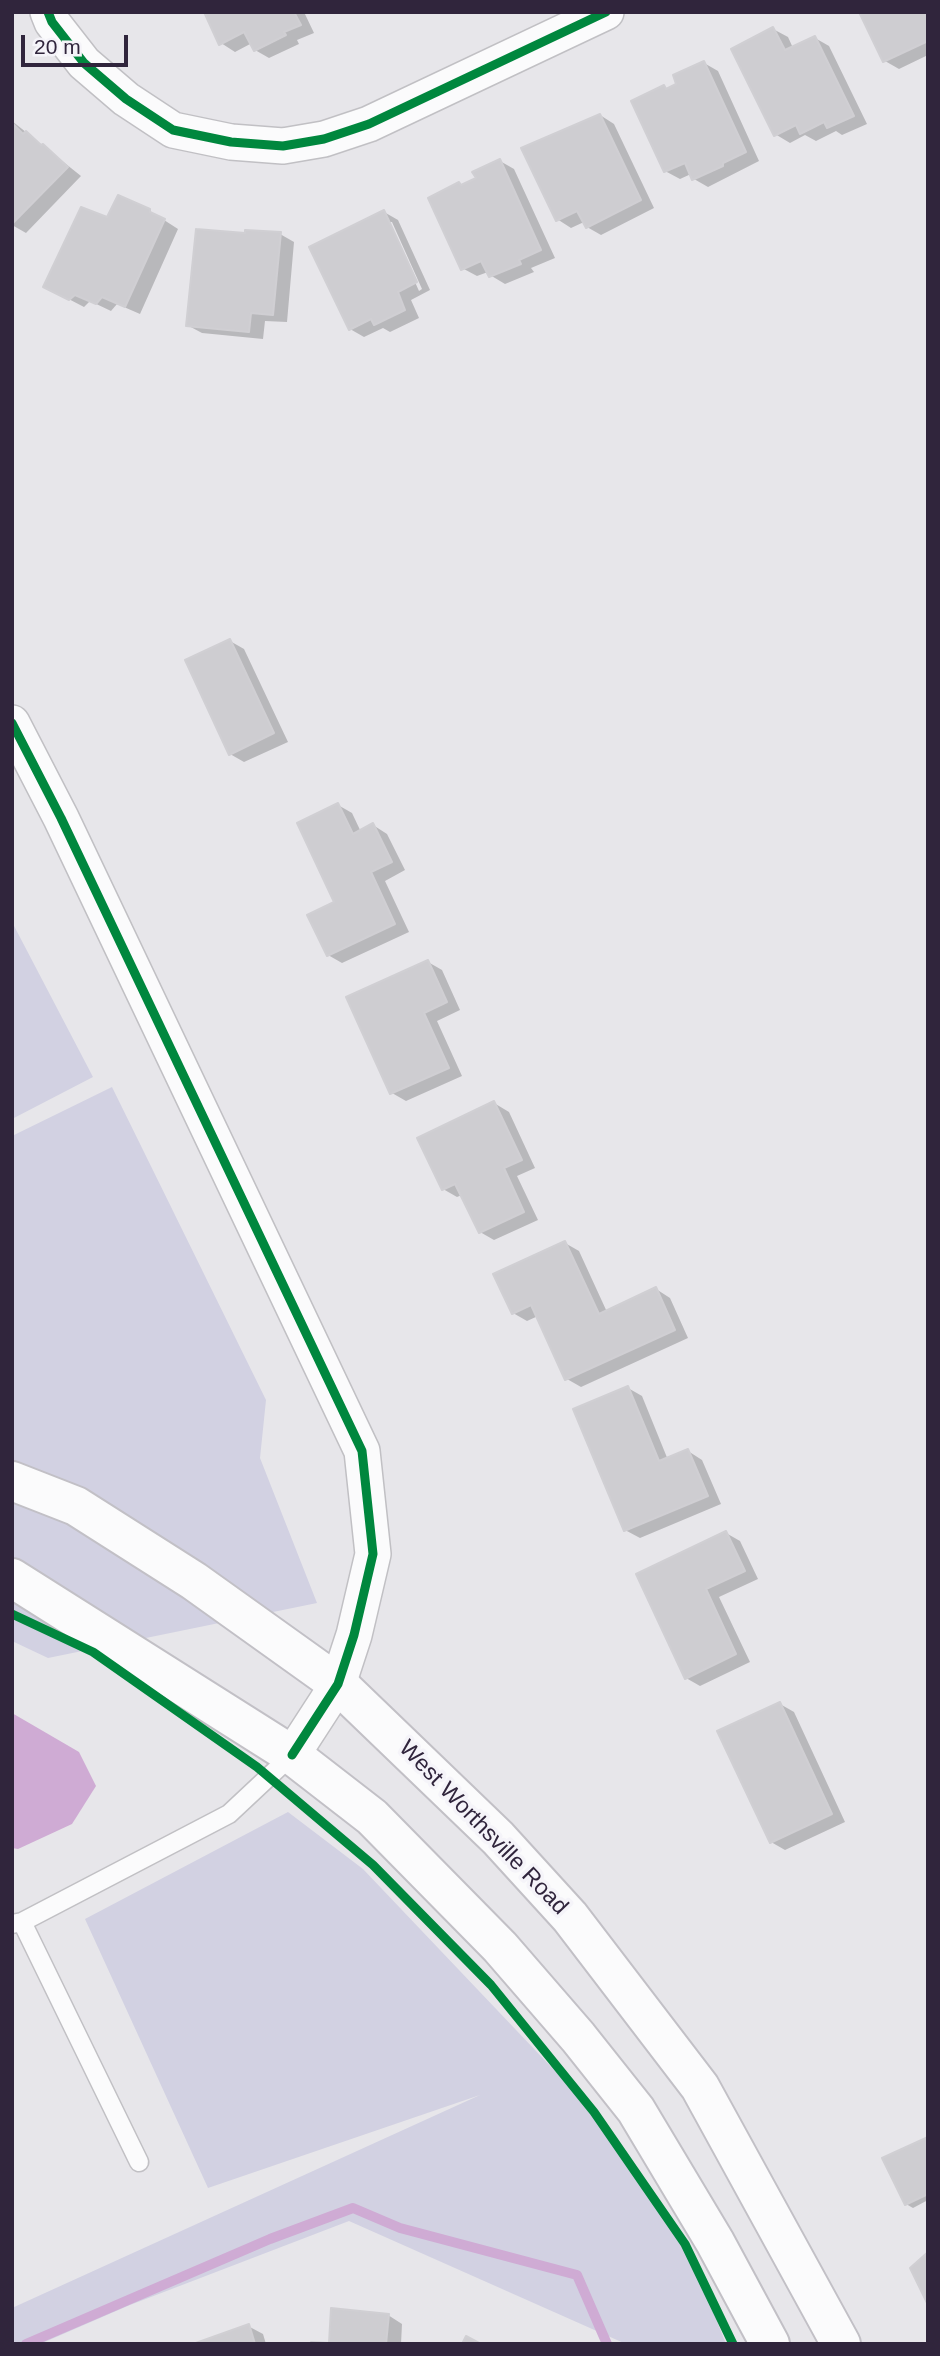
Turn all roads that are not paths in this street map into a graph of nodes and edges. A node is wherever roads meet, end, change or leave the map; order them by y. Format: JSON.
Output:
{"nodes":[{"id":1,"x":48,"y":12,"type":"edge"},
{"id":2,"x":606,"y":12,"type":"edge"},
{"id":3,"x":12,"y":723,"type":"edge"},
{"id":4,"x":12,"y":1481,"type":"edge"},
{"id":5,"x":12,"y":1578,"type":"edge"},
{"id":6,"x":338,"y":1684,"type":"junction"},
{"id":7,"x":292,"y":1755,"type":"junction"},
{"id":8,"x":17,"y":1923,"type":"edge"},
{"id":9,"x":139,"y":2162,"type":"dead end"},
{"id":10,"x":770,"y":2344,"type":"edge"},
{"id":11,"x":841,"y":2344,"type":"edge"}],
"edges":[{"from":1,"to":2,"type":"street"},
{"from":3,"to":6,"type":"street"},
{"from":4,"to":6,"type":"main road","name":"West Worthsville Road"},
{"from":5,"to":7,"type":"main road"},
{"from":6,"to":7,"type":"street"},
{"from":6,"to":11,"type":"main road","name":"West Worthsville Road"},
{"from":7,"to":8,"type":"lane"},
{"from":7,"to":10,"type":"main road"},
{"from":8,"to":9,"type":"lane"}]}
